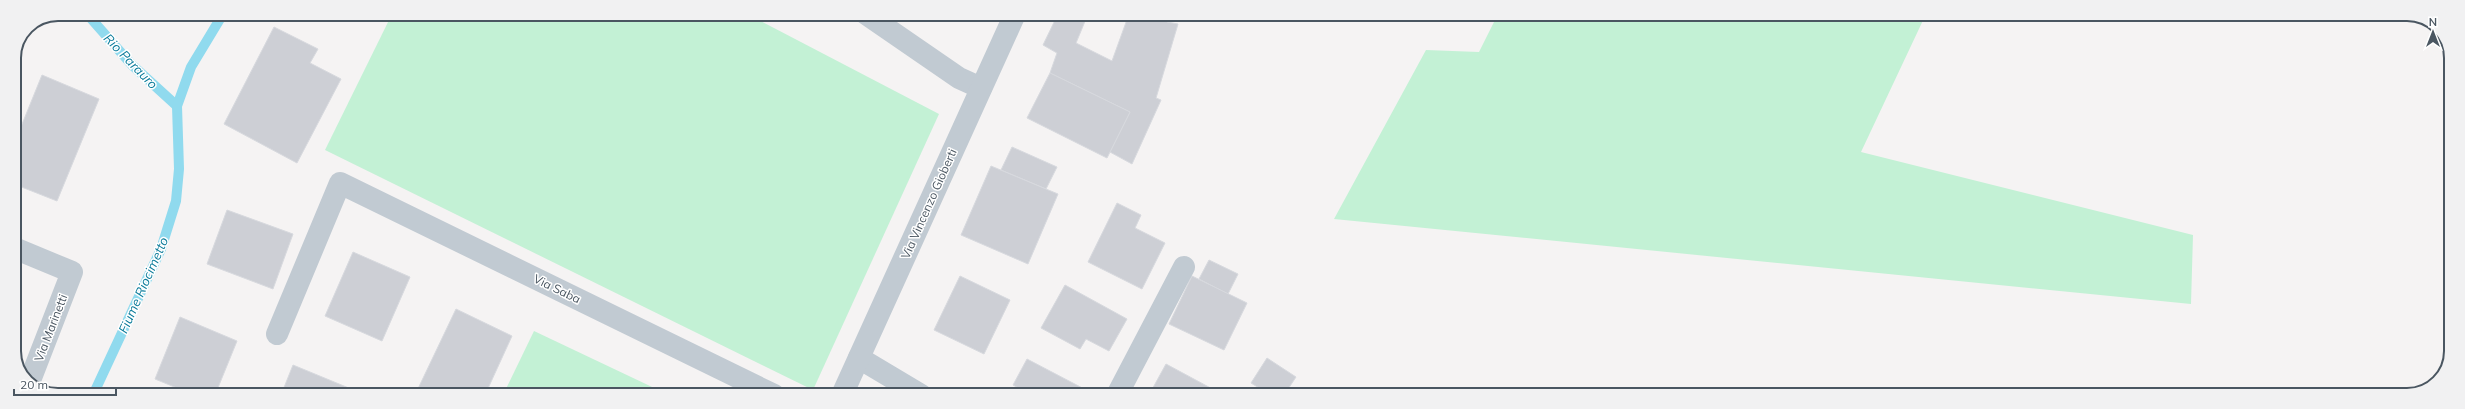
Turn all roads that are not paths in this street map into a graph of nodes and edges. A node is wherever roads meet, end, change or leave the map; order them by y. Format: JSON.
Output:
{"nodes":[{"id":1,"x":876,"y":21,"type":"edge"},
{"id":2,"x":1012,"y":21,"type":"edge"},
{"id":3,"x":981,"y":88,"type":"junction"},
{"id":4,"x":21,"y":251,"type":"edge"},
{"id":5,"x":1184,"y":267,"type":"dead end"},
{"id":6,"x":277,"y":334,"type":"dead end"},
{"id":7,"x":859,"y":358,"type":"junction"},
{"id":8,"x":32,"y":377,"type":"edge"},
{"id":9,"x":760,"y":388,"type":"edge"},
{"id":10,"x":845,"y":388,"type":"edge"},
{"id":11,"x":909,"y":388,"type":"edge"},
{"id":12,"x":1121,"y":388,"type":"edge"}],
"edges":[{"from":1,"to":3,"type":"street"},
{"from":2,"to":3,"type":"street","name":"Via Vincenzo Gioberti"},
{"from":3,"to":7,"type":"street","name":"Via Vincenzo Gioberti"},
{"from":4,"to":8,"type":"street","name":"Via Marinetti"},
{"from":5,"to":12,"type":"street"},
{"from":6,"to":9,"type":"street","name":"Via Saba"},
{"from":7,"to":10,"type":"street","name":"Via Vincenzo Gioberti"},
{"from":7,"to":11,"type":"street"}]}
